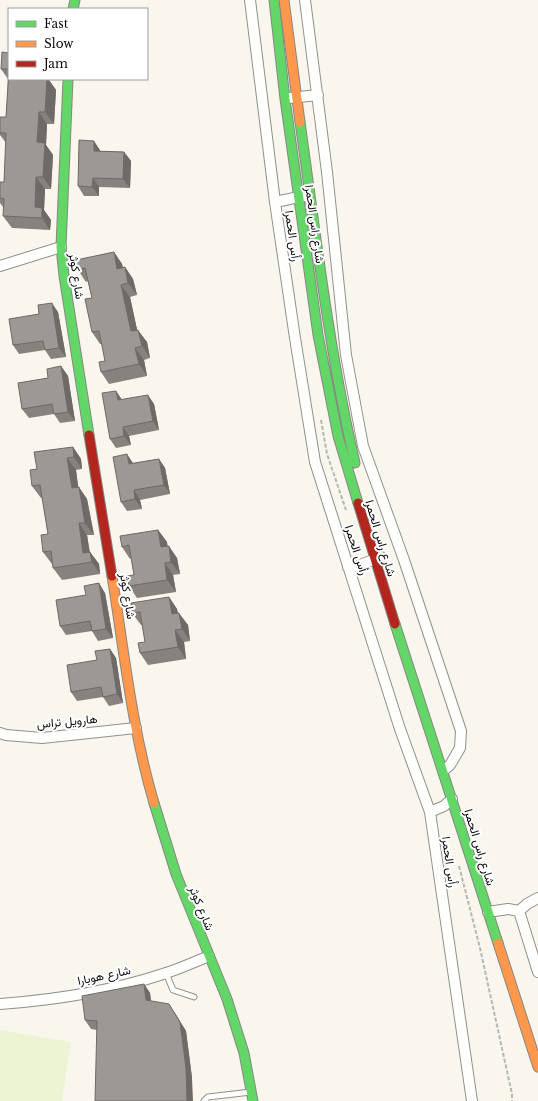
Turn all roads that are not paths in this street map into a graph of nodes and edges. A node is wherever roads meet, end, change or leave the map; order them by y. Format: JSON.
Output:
{"nodes":[{"id":1,"x":250,"y":0,"type":"edge"},
{"id":2,"x":274,"y":0,"type":"edge"},
{"id":3,"x":284,"y":0,"type":"edge"},
{"id":4,"x":305,"y":0,"type":"edge"},
{"id":5,"x":68,"y":80,"type":"edge"},
{"id":6,"x":318,"y":95,"type":"junction"},
{"id":7,"x":296,"y":97,"type":"junction"},
{"id":8,"x":286,"y":99,"type":"junction"},
{"id":9,"x":310,"y":195,"type":"junction"},
{"id":10,"x":299,"y":197,"type":"junction"},
{"id":11,"x":275,"y":202,"type":"junction"},
{"id":12,"x":61,"y":247,"type":"junction"},
{"id":13,"x":0,"y":266,"type":"edge"},
{"id":14,"x":363,"y":446,"type":"junction"},
{"id":15,"x":346,"y":450,"type":"junction"},
{"id":16,"x":378,"y":558,"type":"junction"},
{"id":17,"x":348,"y":567,"type":"junction"},
{"id":18,"x":136,"y":728,"type":"junction"},
{"id":19,"x":0,"y":733,"type":"edge"},
{"id":20,"x":449,"y":769,"type":"junction"},
{"id":21,"x":456,"y":796,"type":"junction"},
{"id":22,"x":430,"y":812,"type":"junction"},
{"id":23,"x":478,"y":850,"type":"dead end"},
{"id":24,"x":538,"y":898,"type":"edge"},
{"id":25,"x":519,"y":911,"type":"junction"},
{"id":26,"x":492,"y":912,"type":"junction"},
{"id":27,"x":209,"y":956,"type":"junction"},
{"id":28,"x":538,"y":972,"type":"edge"},
{"id":29,"x":166,"y":973,"type":"junction"},
{"id":30,"x":194,"y":997,"type":"dead end"},
{"id":31,"x":0,"y":1004,"type":"edge"},
{"id":32,"x":538,"y":1039,"type":"edge"},
{"id":33,"x":538,"y":1067,"type":"edge"},
{"id":34,"x":252,"y":1096,"type":"edge"},
{"id":35,"x":204,"y":1101,"type":"edge"},
{"id":36,"x":472,"y":1101,"type":"edge"}],
"edges":[{"from":1,"to":11,"type":"street","name":"رأس الحمرا"},
{"from":2,"to":8,"type":"street","name":"شارع راس الحمرا"},
{"from":3,"to":7,"type":"street","name":"شارع راس الحمرا"},
{"from":4,"to":6,"type":"street"},
{"from":5,"to":12,"type":"street","name":"شارع كوثر"},
{"from":6,"to":7,"type":"street"},
{"from":6,"to":14,"type":"street"},
{"from":7,"to":8,"type":"street"},
{"from":7,"to":9,"type":"street","name":"شارع راس الحمرا"},
{"from":8,"to":10,"type":"street","name":"شارع راس الحمرا"},
{"from":9,"to":10,"type":"street"},
{"from":9,"to":15,"type":"street","name":"شارع راس الحمرا"},
{"from":10,"to":11,"type":"street"},
{"from":10,"to":15,"type":"street","name":"شارع راس الحمرا"},
{"from":11,"to":17,"type":"street","name":"رأس الحمرا"},
{"from":12,"to":13,"type":"street"},
{"from":12,"to":18,"type":"street","name":"شارع كوثر"},
{"from":14,"to":15,"type":"street"},
{"from":14,"to":20,"type":"street"},
{"from":15,"to":16,"type":"street","name":"شارع راس الحمرا"},
{"from":16,"to":17,"type":"street"},
{"from":16,"to":20,"type":"street","name":"شارع راس الحمرا"},
{"from":16,"to":20,"type":"street","name":"شارع راس الحمرا"},
{"from":17,"to":22,"type":"street","name":"رأس الحمرا"},
{"from":18,"to":19,"type":"street","name":"هارويل تراس"},
{"from":18,"to":27,"type":"street","name":"شارع كوثر"},
{"from":20,"to":21,"type":"street","name":"شارع راس الحمرا"},
{"from":21,"to":22,"type":"street"},
{"from":21,"to":26,"type":"street","name":"شارع راس الحمرا"},
{"from":22,"to":36,"type":"street","name":"رأس الحمرا"},
{"from":23,"to":26,"type":"street","name":"شارع راس الحمرا"},
{"from":24,"to":25,"type":"street"},
{"from":25,"to":26,"type":"street"},
{"from":25,"to":28,"type":"street"},
{"from":26,"to":32,"type":"street","name":"شارع راس الحمرا"},
{"from":26,"to":33,"type":"street","name":"شارع راس الحمرا"},
{"from":27,"to":29,"type":"street","name":"شارع هوبارا"},
{"from":27,"to":34,"type":"street","name":"شارع كوثر"},
{"from":29,"to":30,"type":"lane"},
{"from":29,"to":31,"type":"street","name":"شارع هوبارا"},
{"from":34,"to":35,"type":"lane"}]}
